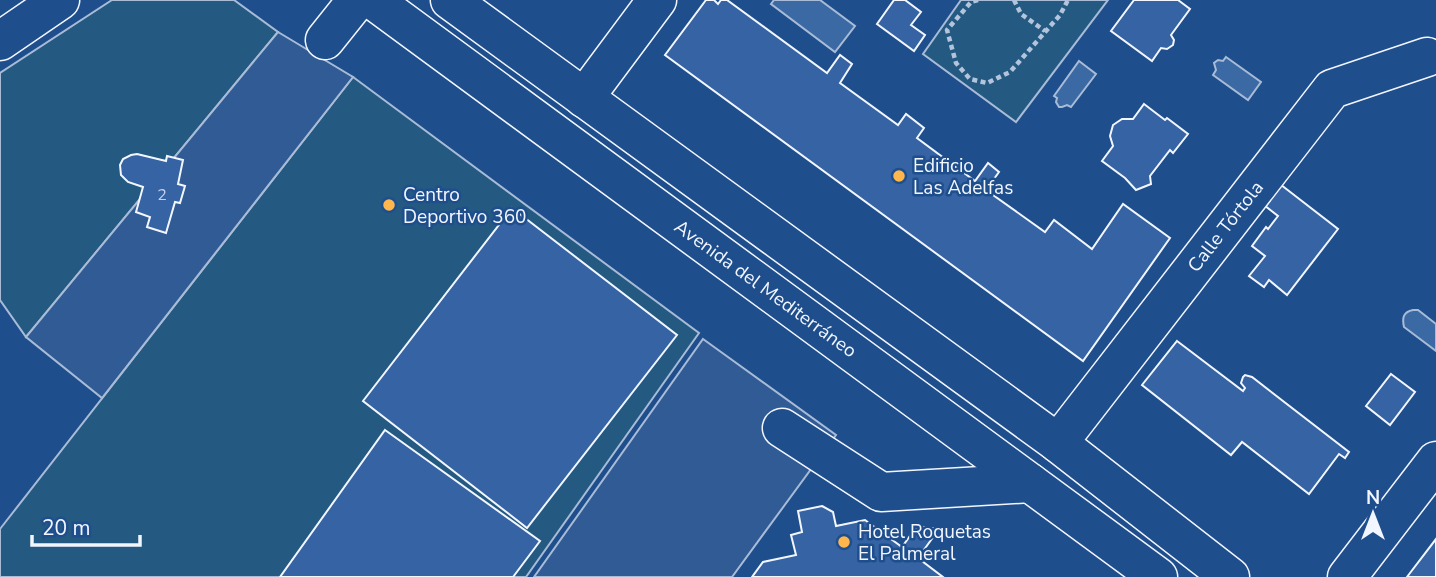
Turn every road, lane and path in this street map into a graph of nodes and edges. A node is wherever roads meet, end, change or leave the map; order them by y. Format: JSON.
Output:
{"nodes":[{"id":1,"x":60,"y":0,"type":"edge"},
{"id":2,"x":357,"y":0,"type":"edge"},
{"id":3,"x":373,"y":0,"type":"edge"},
{"id":4,"x":450,"y":0,"type":"edge"},
{"id":5,"x":657,"y":0,"type":"edge"},
{"id":6,"x":978,"y":0,"type":"edge"},
{"id":7,"x":1014,"y":0,"type":"edge"},
{"id":8,"x":1068,"y":0,"type":"edge"},
{"id":9,"x":1045,"y":31,"type":"junction"},
{"id":10,"x":325,"y":40,"type":"dead end"},
{"id":11,"x":0,"y":41,"type":"edge"},
{"id":12,"x":1427,"y":57,"type":"dead end"},
{"id":13,"x":584,"y":97,"type":"junction"},
{"id":14,"x":782,"y":428,"type":"dead end"},
{"id":15,"x":1058,"y":443,"type":"junction"},
{"id":16,"x":1436,"y":461,"type":"edge"},
{"id":17,"x":1030,"y":483,"type":"junction"},
{"id":18,"x":1158,"y":577,"type":"edge"},
{"id":19,"x":1230,"y":577,"type":"edge"},
{"id":20,"x":1347,"y":577,"type":"edge"}],
"edges":[{"from":1,"to":11,"type":"street"},
{"from":2,"to":10,"type":"street"},
{"from":3,"to":17,"type":"street","name":"Avenida del Mediterráneo"},
{"from":4,"to":13,"type":"street"},
{"from":5,"to":13,"type":"street"},
{"from":6,"to":9,"type":"path"},
{"from":7,"to":9,"type":"path"},
{"from":8,"to":9,"type":"path"},
{"from":12,"to":15,"type":"street","name":"Calle Tórtola"},
{"from":13,"to":15,"type":"street"},
{"from":14,"to":17,"type":"street"},
{"from":15,"to":19,"type":"street"},
{"from":16,"to":20,"type":"street"},
{"from":17,"to":18,"type":"street","name":"Avenida del Mediterráneo"}]}
